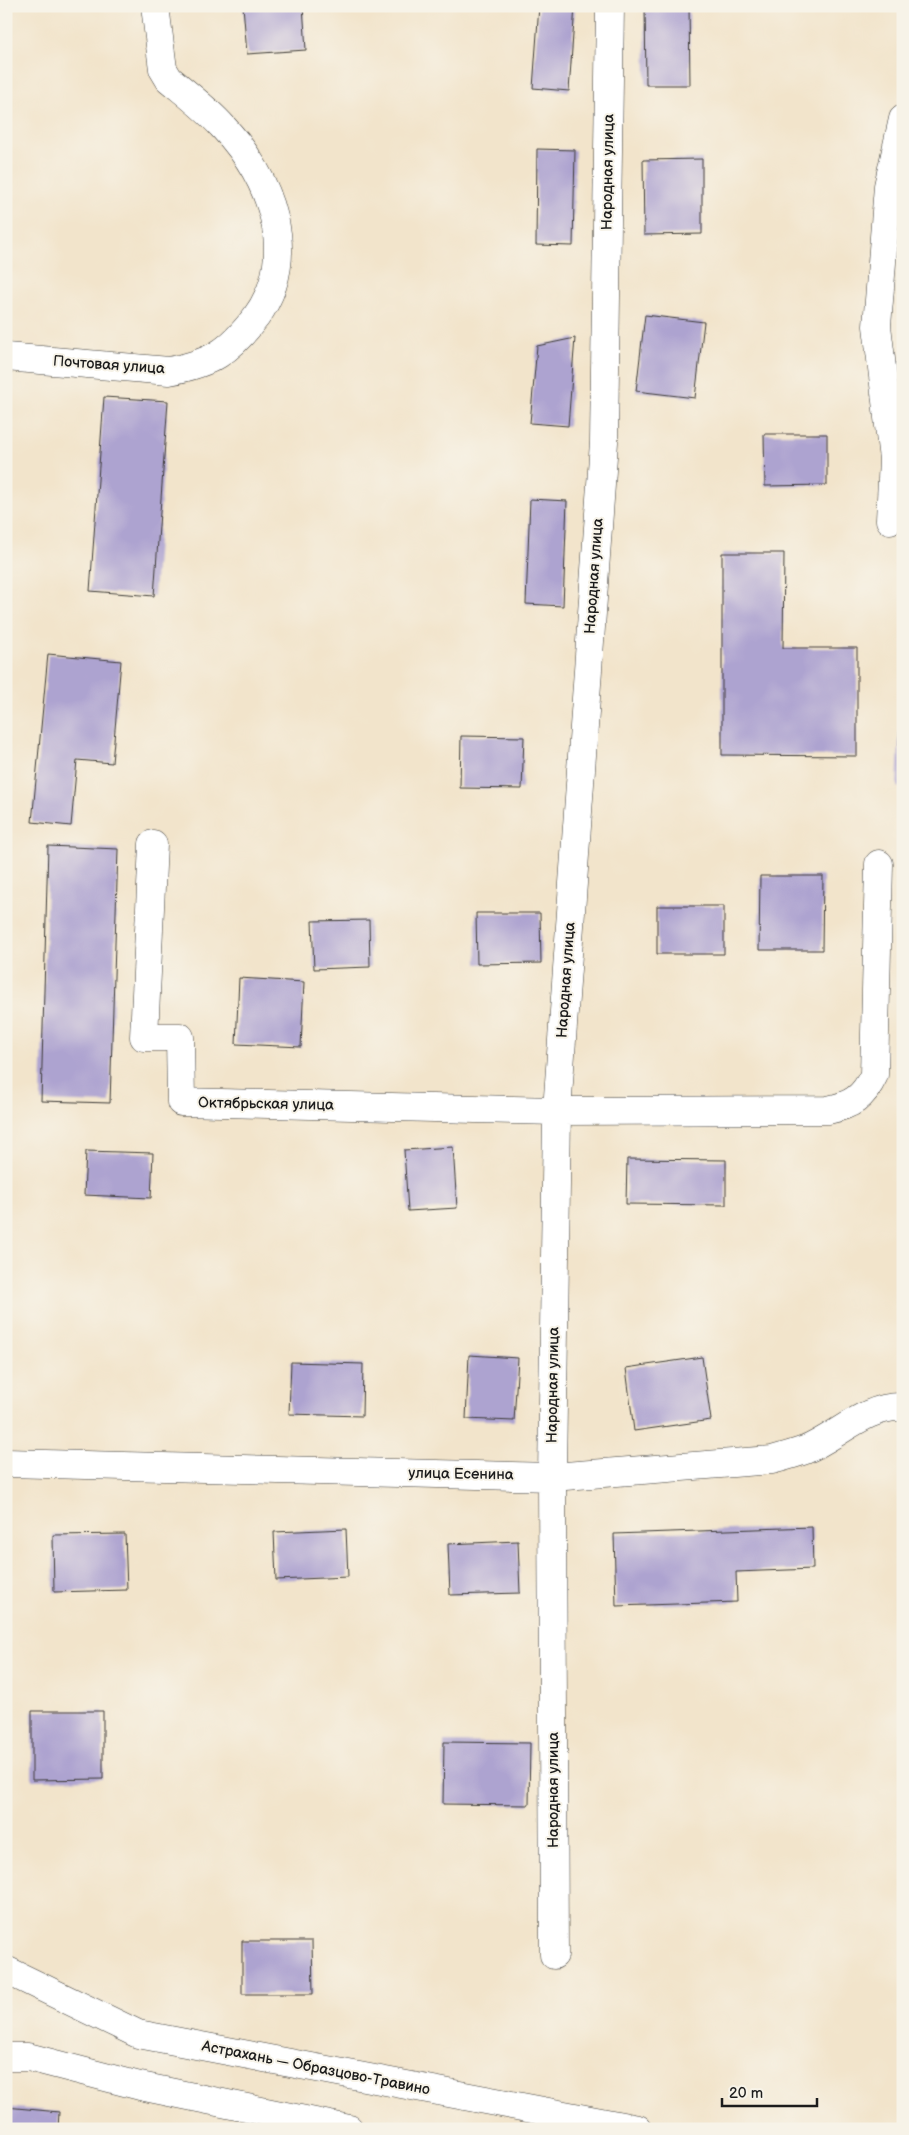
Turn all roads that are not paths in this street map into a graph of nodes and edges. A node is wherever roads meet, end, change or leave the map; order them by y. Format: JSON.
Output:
{"nodes":[{"id":1,"x":155,"y":6,"type":"edge"},
{"id":2,"x":610,"y":6,"type":"edge"},
{"id":3,"x":903,"y":119,"type":"edge"},
{"id":4,"x":6,"y":357,"type":"edge"},
{"id":5,"x":890,"y":520,"type":"dead end"},
{"id":6,"x":153,"y":844,"type":"dead end"},
{"id":7,"x":879,"y":864,"type":"dead end"},
{"id":8,"x":557,"y":1111,"type":"junction"},
{"id":9,"x":903,"y":1407,"type":"edge"},
{"id":10,"x":6,"y":1463,"type":"edge"},
{"id":11,"x":552,"y":1477,"type":"junction"},
{"id":12,"x":554,"y":1955,"type":"dead end"},
{"id":13,"x":6,"y":1970,"type":"edge"},
{"id":14,"x":6,"y":2057,"type":"edge"},
{"id":15,"x":350,"y":2129,"type":"edge"},
{"id":16,"x":638,"y":2129,"type":"edge"}],
"edges":[{"from":1,"to":4,"type":"street","name":"Почтовая улица"},
{"from":2,"to":8,"type":"street","name":"Народная улица"},
{"from":3,"to":5,"type":"street"},
{"from":6,"to":8,"type":"street","name":"Октябрьская улица"},
{"from":7,"to":8,"type":"street"},
{"from":8,"to":11,"type":"street","name":"Народная улица"},
{"from":9,"to":11,"type":"street","name":"улица Есенина"},
{"from":10,"to":11,"type":"street","name":"улица Есенина"},
{"from":11,"to":12,"type":"street","name":"Народная улица"},
{"from":13,"to":16,"type":"street","name":"Астрахань — Образцово-Травино"},
{"from":14,"to":15,"type":"street"}]}
